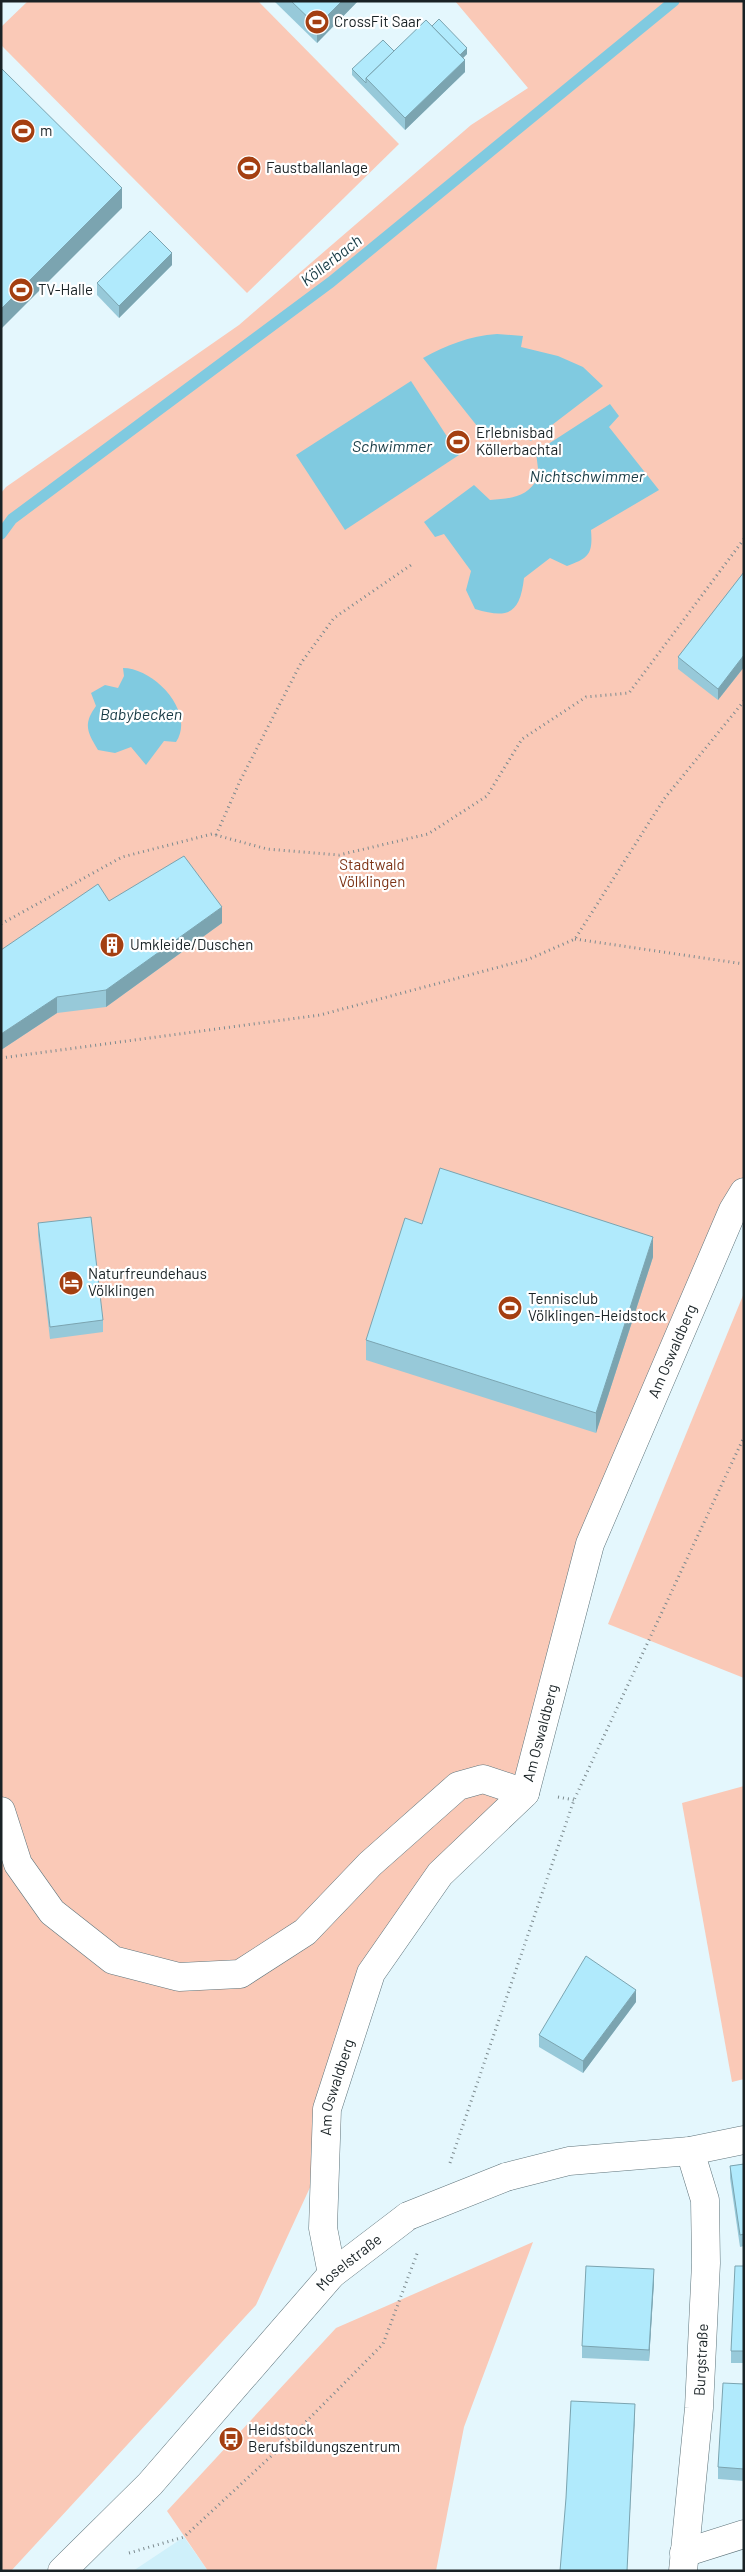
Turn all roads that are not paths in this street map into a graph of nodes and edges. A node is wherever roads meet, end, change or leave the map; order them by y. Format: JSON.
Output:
{"nodes":[{"id":1,"x":744,"y":1192,"type":"edge"},
{"id":2,"x":525,"y":1793,"type":"junction"},
{"id":3,"x":1,"y":1812,"type":"edge"},
{"id":4,"x":744,"y":2140,"type":"edge"},
{"id":5,"x":690,"y":2150,"type":"junction"},
{"id":6,"x":332,"y":2274,"type":"junction"},
{"id":7,"x":744,"y":2534,"type":"edge"},
{"id":8,"x":683,"y":2562,"type":"edge"},
{"id":9,"x":62,"y":2571,"type":"edge"}],
"edges":[{"from":1,"to":2,"type":"street","name":"Am Oswaldberg"},
{"from":2,"to":3,"type":"street"},
{"from":2,"to":6,"type":"street","name":"Am Oswaldberg"},
{"from":4,"to":5,"type":"street","name":"Moselstraße"},
{"from":5,"to":6,"type":"street","name":"Moselstraße","bridge":true},
{"from":5,"to":8,"type":"street","name":"Burgstraße"},
{"from":6,"to":9,"type":"street","name":"Moselstraße"},
{"from":7,"to":8,"type":"street"}]}
